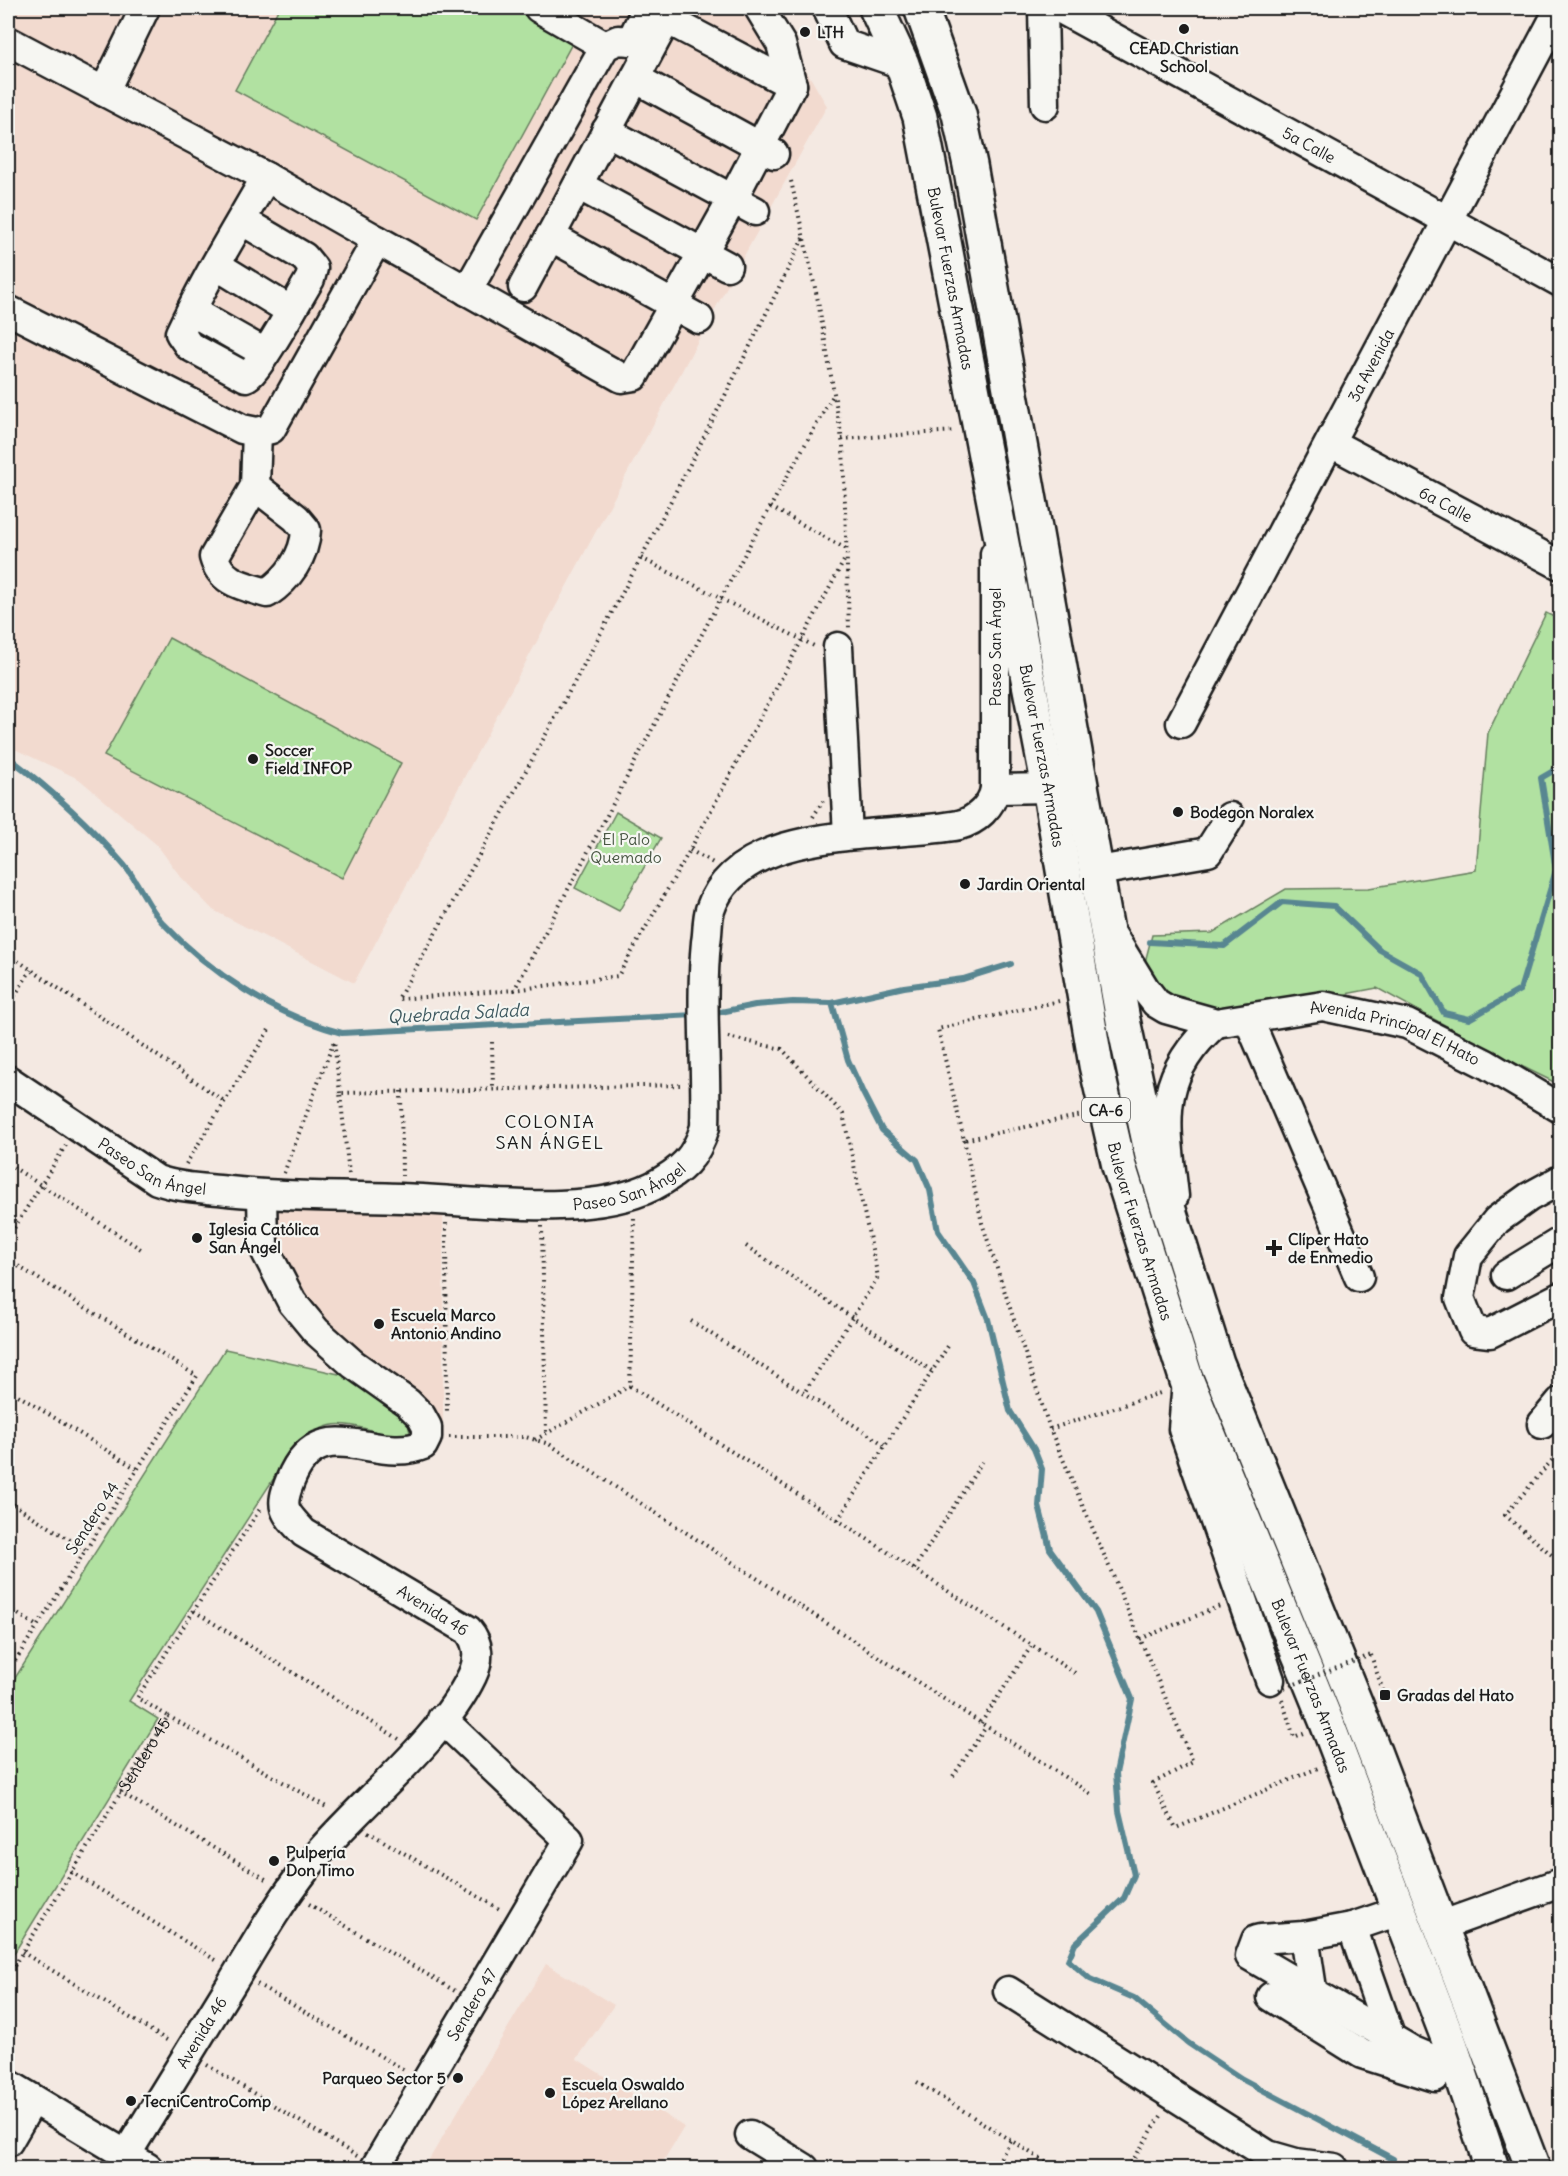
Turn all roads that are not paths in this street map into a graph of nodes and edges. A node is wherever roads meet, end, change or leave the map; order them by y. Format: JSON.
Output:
{"nodes":[{"id":1,"x":145,"y":8,"type":"edge"},
{"id":2,"x":539,"y":8,"type":"edge"},
{"id":3,"x":647,"y":8,"type":"edge"},
{"id":4,"x":759,"y":8,"type":"edge"},
{"id":5,"x":826,"y":8,"type":"edge"},
{"id":6,"x":876,"y":8,"type":"edge"},
{"id":7,"x":921,"y":8,"type":"edge"},
{"id":8,"x":1043,"y":8,"type":"edge"},
{"id":9,"x":1059,"y":8,"type":"edge"},
{"id":10,"x":1560,"y":8,"type":"edge"},
{"id":11,"x":8,"y":41,"type":"edge"},
{"id":12,"x":605,"y":46,"type":"junction"},
{"id":13,"x":902,"y":64,"type":"junction"},
{"id":14,"x":634,"y":78,"type":"junction"},
{"id":15,"x":792,"y":85,"type":"junction"},
{"id":16,"x":104,"y":92,"type":"junction"},
{"id":17,"x":1045,"y":105,"type":"dead end"},
{"id":18,"x":606,"y":131,"type":"junction"},
{"id":19,"x":767,"y":150,"type":"junction"},
{"id":20,"x":266,"y":177,"type":"junction"},
{"id":21,"x":578,"y":185,"type":"junction"},
{"id":22,"x":743,"y":206,"type":"junction"},
{"id":23,"x":242,"y":220,"type":"junction"},
{"id":24,"x":1448,"y":220,"type":"junction"},
{"id":25,"x":550,"y":236,"type":"junction"},
{"id":26,"x":377,"y":240,"type":"junction"},
{"id":27,"x":703,"y":252,"type":"junction"},
{"id":28,"x":216,"y":265,"type":"junction"},
{"id":29,"x":728,"y":266,"type":"dead end"},
{"id":30,"x":1560,"y":282,"type":"edge"},
{"id":31,"x":523,"y":287,"type":"dead end"},
{"id":32,"x":467,"y":291,"type":"junction"},
{"id":33,"x":673,"y":305,"type":"junction"},
{"id":34,"x":8,"y":310,"type":"edge"},
{"id":35,"x":291,"y":311,"type":"junction"},
{"id":36,"x":699,"y":319,"type":"dead end"},
{"id":37,"x":257,"y":432,"type":"junction"},
{"id":38,"x":1331,"y":443,"type":"junction"},
{"id":39,"x":255,"y":486,"type":"dead end"},
{"id":40,"x":995,"y":505,"type":"junction"},
{"id":41,"x":1560,"y":565,"type":"edge"},
{"id":42,"x":830,"y":649,"type":"road end"},
{"id":43,"x":1181,"y":723,"type":"dead end"},
{"id":44,"x":1049,"y":788,"type":"junction"},
{"id":45,"x":995,"y":789,"type":"junction"},
{"id":46,"x":1230,"y":817,"type":"dead end"},
{"id":47,"x":848,"y":835,"type":"junction"},
{"id":48,"x":1098,"y":871,"type":"junction"},
{"id":49,"x":1108,"y":929,"type":"junction"},
{"id":50,"x":1248,"y":1018,"type":"junction"},
{"id":51,"x":1216,"y":1023,"type":"junction"},
{"id":52,"x":8,"y":1080,"type":"edge"},
{"id":53,"x":1560,"y":1108,"type":"edge"},
{"id":54,"x":1560,"y":1180,"type":"edge"},
{"id":55,"x":269,"y":1195,"type":"junction"},
{"id":56,"x":1178,"y":1242,"type":"junction"},
{"id":57,"x":1560,"y":1242,"type":"edge"},
{"id":58,"x":1506,"y":1275,"type":"dead end"},
{"id":59,"x":1359,"y":1277,"type":"dead end"},
{"id":60,"x":1558,"y":1303,"type":"edge"},
{"id":61,"x":1187,"y":1381,"type":"junction"},
{"id":62,"x":1560,"y":1402,"type":"edge"},
{"id":63,"x":1542,"y":1424,"type":"dead end"},
{"id":64,"x":1274,"y":1685,"type":"road end"},
{"id":65,"x":442,"y":1719,"type":"junction"},
{"id":66,"x":1560,"y":1883,"type":"edge"},
{"id":67,"x":1399,"y":1911,"type":"junction"},
{"id":68,"x":1440,"y":1926,"type":"junction"},
{"id":69,"x":1352,"y":1927,"type":"junction"},
{"id":70,"x":1304,"y":1936,"type":"junction"},
{"id":71,"x":1008,"y":1991,"type":"dead end"},
{"id":72,"x":1313,"y":1995,"type":"junction"},
{"id":73,"x":1271,"y":1997,"type":"dead end"},
{"id":74,"x":1391,"y":2038,"type":"junction"},
{"id":75,"x":1462,"y":2079,"type":"junction"},
{"id":76,"x":8,"y":2084,"type":"edge"},
{"id":77,"x":33,"y":2099,"type":"junction"},
{"id":78,"x":750,"y":2135,"type":"dead end"},
{"id":79,"x":8,"y":2142,"type":"edge"},
{"id":80,"x":137,"y":2162,"type":"edge"},
{"id":81,"x":375,"y":2169,"type":"edge"},
{"id":82,"x":804,"y":2169,"type":"edge"},
{"id":83,"x":1334,"y":2169,"type":"edge"},
{"id":84,"x":1492,"y":2169,"type":"edge"},
{"id":85,"x":1533,"y":2169,"type":"edge"}],
"edges":[{"from":1,"to":16,"type":"street"},
{"from":2,"to":12,"type":"street"},
{"from":3,"to":12,"type":"street"},
{"from":4,"to":15,"type":"street"},
{"from":5,"to":13,"type":"street"},
{"from":6,"to":13,"type":"highway","name":"Bulevar Fuerzas Armadas","number":"CA-6"},
{"from":7,"to":48,"type":"highway","name":"Bulevar Fuerzas Armadas","number":"CA-6"},
{"from":8,"to":17,"type":"street"},
{"from":9,"to":24,"type":"street","name":"5a Calle"},
{"from":10,"to":24,"type":"street","name":"3a Avenida"},
{"from":11,"to":16,"type":"street"},
{"from":12,"to":32,"type":"street"},
{"from":13,"to":40,"type":"highway","name":"Bulevar Fuerzas Armadas","number":"CA-6"},
{"from":14,"to":15,"type":"street"},
{"from":14,"to":18,"type":"street"},
{"from":14,"to":19,"type":"street"},
{"from":15,"to":19,"type":"street"},
{"from":16,"to":20,"type":"street"},
{"from":18,"to":21,"type":"street"},
{"from":18,"to":22,"type":"street"},
{"from":19,"to":22,"type":"street"},
{"from":20,"to":23,"type":"street"},
{"from":20,"to":26,"type":"street"},
{"from":21,"to":25,"type":"street"},
{"from":21,"to":27,"type":"street"},
{"from":22,"to":27,"type":"street"},
{"from":23,"to":28,"type":"street"},
{"from":23,"to":35,"type":"street"},
{"from":24,"to":30,"type":"street","name":"5a Calle"},
{"from":24,"to":38,"type":"street","name":"3a Avenida"},
{"from":25,"to":31,"type":"street"},
{"from":25,"to":33,"type":"street"},
{"from":26,"to":32,"type":"street"},
{"from":26,"to":37,"type":"street"},
{"from":27,"to":29,"type":"street"},
{"from":27,"to":33,"type":"street"},
{"from":28,"to":35,"type":"street"},
{"from":28,"to":35,"type":"street"},
{"from":32,"to":33,"type":"street"},
{"from":33,"to":36,"type":"street"},
{"from":34,"to":37,"type":"street"},
{"from":37,"to":39,"type":"street"},
{"from":38,"to":41,"type":"street","name":"6a Calle"},
{"from":38,"to":43,"type":"street","name":"3a Avenida"},
{"from":40,"to":44,"type":"highway","name":"Bulevar Fuerzas Armadas","number":"CA-6"},
{"from":40,"to":45,"type":"street","name":"Paseo San Ángel"},
{"from":42,"to":47,"type":"street"},
{"from":44,"to":45,"type":"street"},
{"from":44,"to":61,"type":"highway","name":"Bulevar Fuerzas Armadas","number":"CA-6"},
{"from":45,"to":47,"type":"street","name":"Paseo San Ángel"},
{"from":46,"to":48,"type":"street"},
{"from":47,"to":55,"type":"street","name":"Paseo San Ángel"},
{"from":48,"to":49,"type":"highway","name":"Bulevar Fuerzas Armadas","number":"CA-6"},
{"from":49,"to":51,"type":"street","name":"Avenida Principal El Hato"},
{"from":49,"to":56,"type":"highway","name":"Bulevar Fuerzas Armadas","number":"CA-6"},
{"from":50,"to":51,"type":"street","name":"Avenida Principal El Hato"},
{"from":50,"to":53,"type":"street","name":"Avenida Principal El Hato"},
{"from":50,"to":59,"type":"street"},
{"from":51,"to":56,"type":"street"},
{"from":52,"to":55,"type":"street","name":"Paseo San Ángel"},
{"from":54,"to":60,"type":"street"},
{"from":55,"to":65,"type":"street","name":"Avenida 46"},
{"from":56,"to":68,"type":"highway","name":"Bulevar Fuerzas Armadas","number":"CA-6"},
{"from":57,"to":58,"type":"street"},
{"from":61,"to":64,"type":"street"},
{"from":61,"to":67,"type":"highway","name":"Bulevar Fuerzas Armadas","number":"CA-6"},
{"from":62,"to":63,"type":"street"},
{"from":65,"to":80,"type":"street","name":"Avenida 46"},
{"from":65,"to":81,"type":"street","name":"Sendero 47"},
{"from":66,"to":68,"type":"street"},
{"from":67,"to":69,"type":"street"},
{"from":67,"to":75,"type":"highway","name":"Bulevar Fuerzas Armadas","number":"CA-6"},
{"from":68,"to":85,"type":"highway","name":"Bulevar Fuerzas Armadas","number":"CA-6"},
{"from":69,"to":70,"type":"street"},
{"from":69,"to":74,"type":"street"},
{"from":70,"to":72,"type":"street"},
{"from":70,"to":72,"type":"street"},
{"from":71,"to":83,"type":"street"},
{"from":72,"to":74,"type":"street"},
{"from":73,"to":75,"type":"street"},
{"from":74,"to":75,"type":"street"},
{"from":75,"to":84,"type":"highway","name":"Bulevar Fuerzas Armadas","number":"CA-6"},
{"from":76,"to":77,"type":"street"},
{"from":77,"to":79,"type":"street"},
{"from":77,"to":80,"type":"street"},
{"from":78,"to":82,"type":"street"}]}
